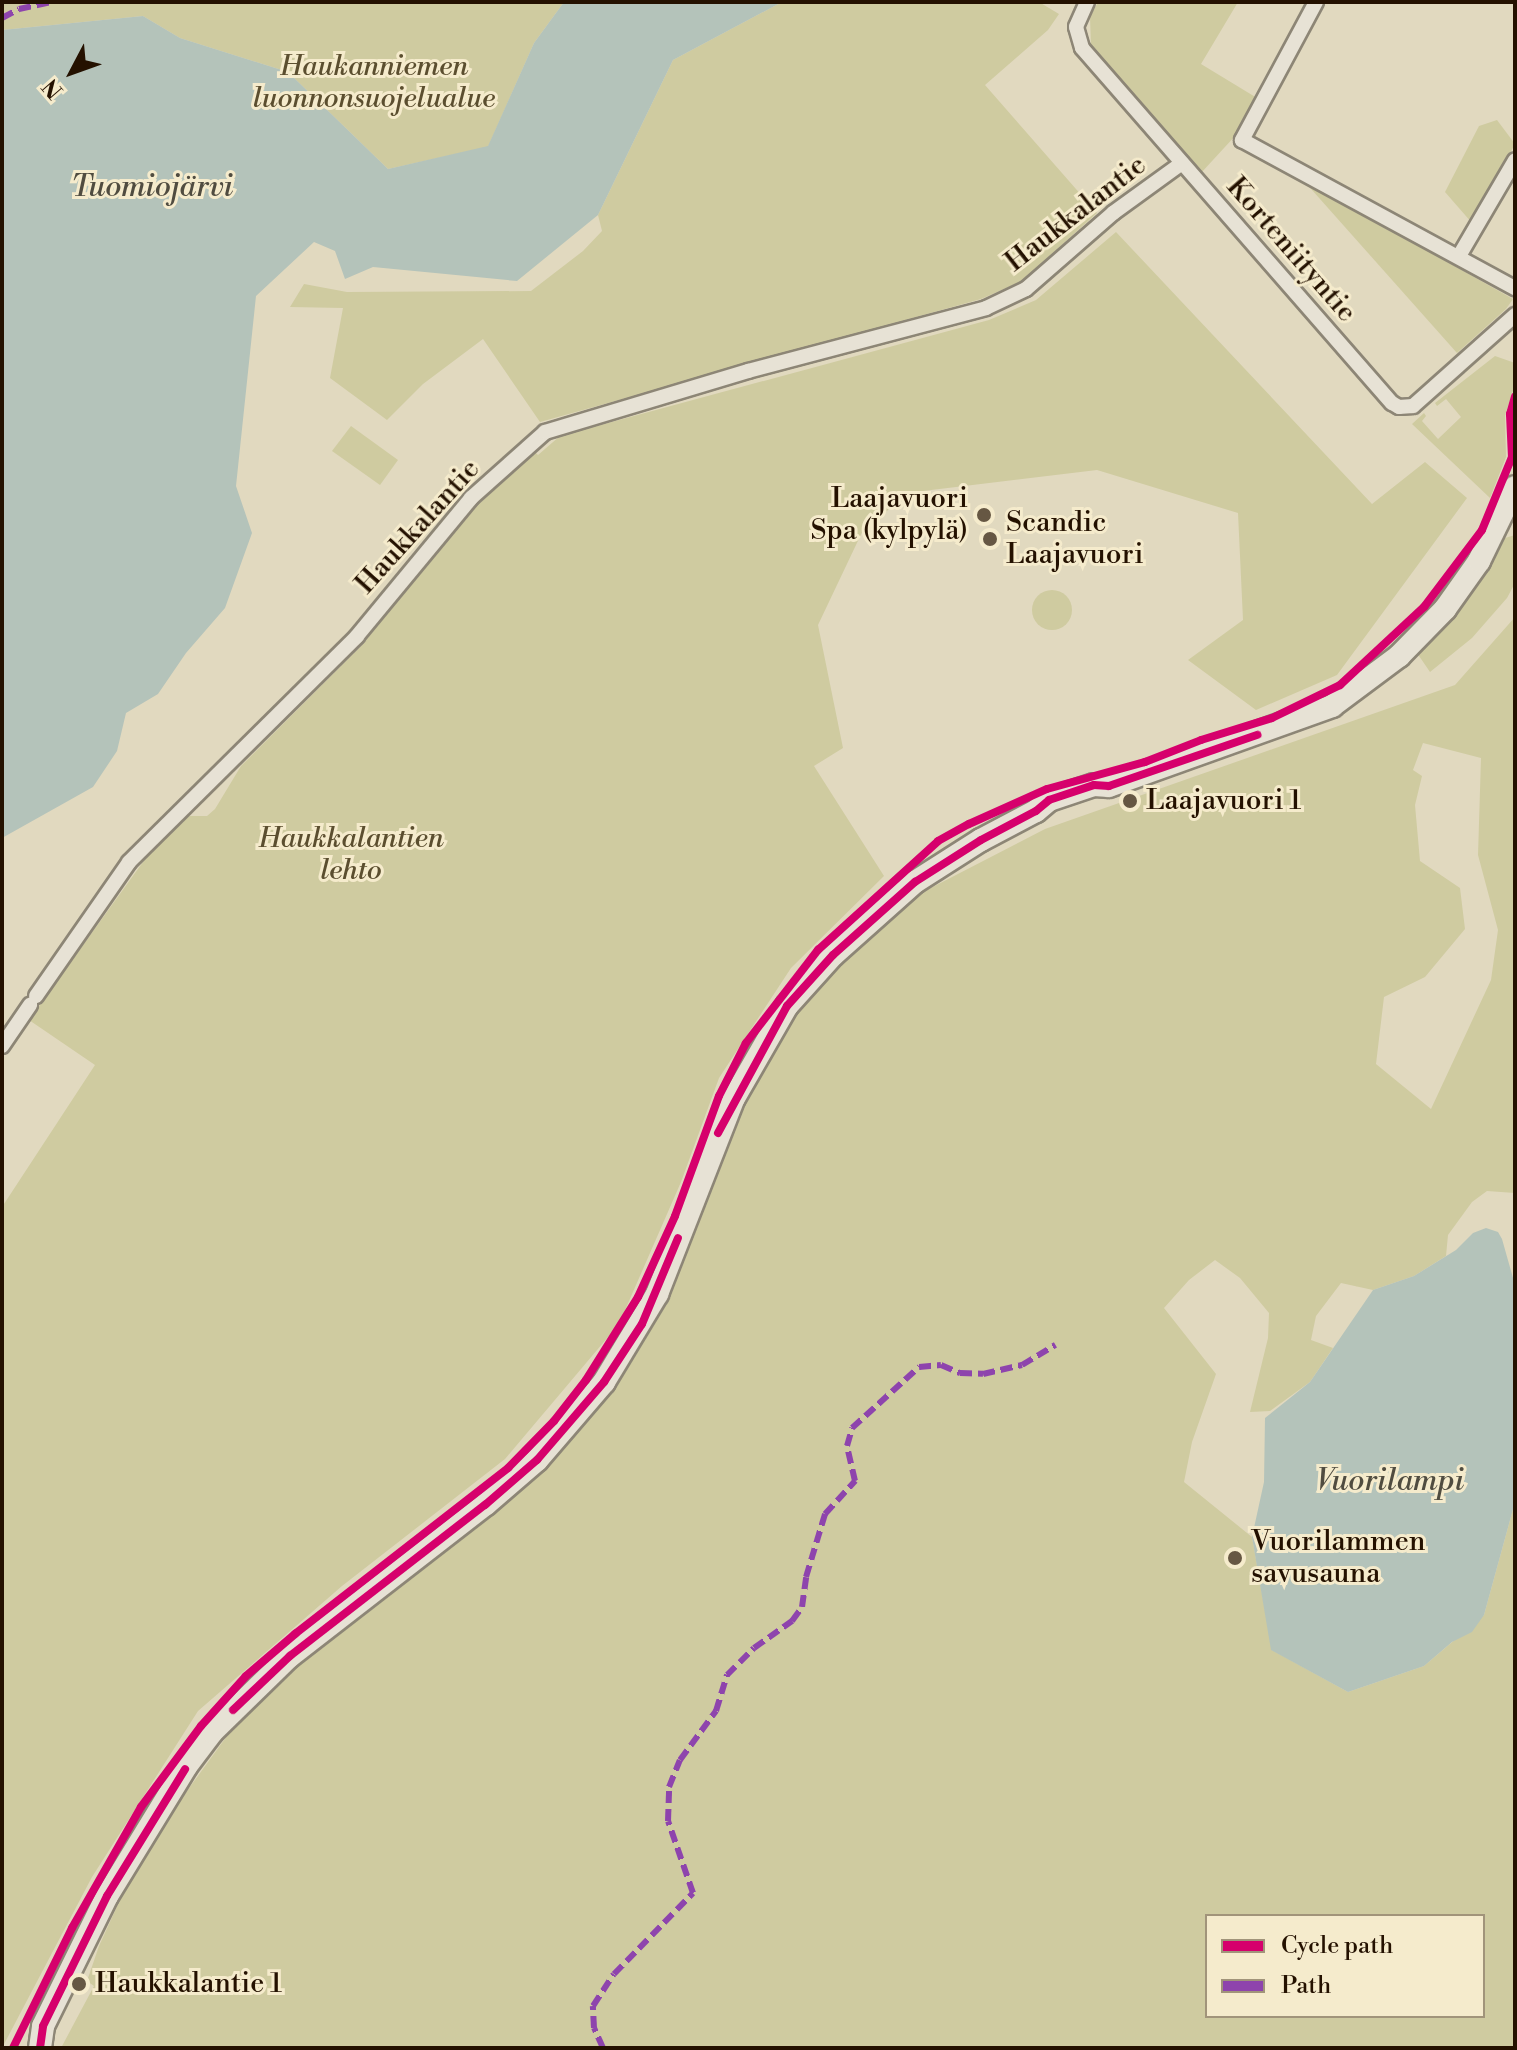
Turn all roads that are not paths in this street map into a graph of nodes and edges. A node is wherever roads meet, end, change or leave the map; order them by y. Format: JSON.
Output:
{"nodes":[{"id":1,"x":1087,"y":2,"type":"edge"},
{"id":2,"x":1316,"y":2,"type":"edge"},
{"id":3,"x":1515,"y":160,"type":"edge"},
{"id":4,"x":1182,"y":163,"type":"junction"},
{"id":5,"x":1459,"y":256,"type":"junction"},
{"id":6,"x":1515,"y":288,"type":"edge"},
{"id":7,"x":1515,"y":315,"type":"edge"},
{"id":8,"x":1515,"y":487,"type":"edge"},
{"id":9,"x":2,"y":1046,"type":"edge"},
{"id":10,"x":41,"y":2037,"type":"edge"},
{"id":11,"x":24,"y":2048,"type":"edge"}],
"edges":[{"from":1,"to":4,"type":"street","name":"Korteniityntie"},
{"from":2,"to":5,"type":"street"},
{"from":3,"to":5,"type":"street"},
{"from":4,"to":7,"type":"street","name":"Korteniityntie"},
{"from":4,"to":9,"type":"street","name":"Haukkalantie"},
{"from":5,"to":6,"type":"street"},
{"from":8,"to":10,"type":"street"},
{"from":10,"to":11,"type":"street"}]}
